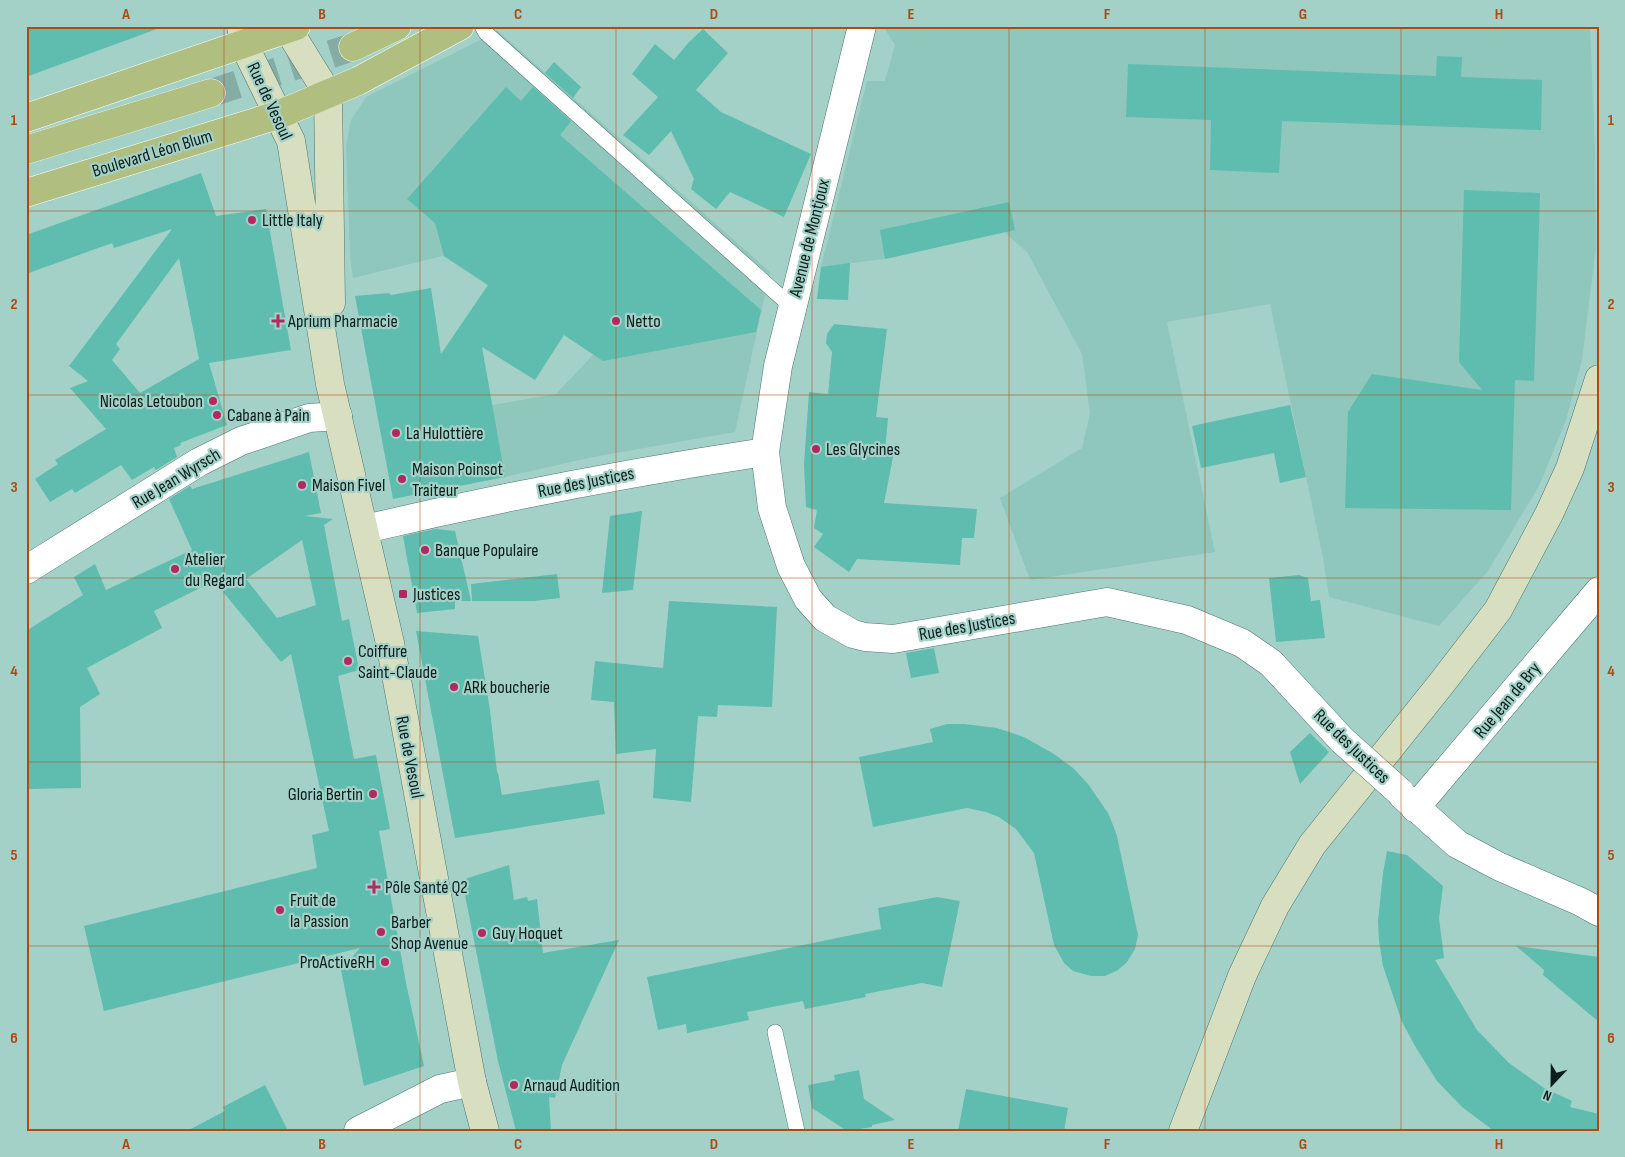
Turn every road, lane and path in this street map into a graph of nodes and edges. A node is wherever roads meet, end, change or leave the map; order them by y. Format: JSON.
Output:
{"nodes":[{"id":1,"x":397,"y":26,"type":"edge"},
{"id":2,"x":460,"y":26,"type":"edge"},
{"id":3,"x":482,"y":26,"type":"edge"},
{"id":4,"x":862,"y":26,"type":"edge"},
{"id":5,"x":290,"y":27,"type":"edge"},
{"id":6,"x":242,"y":35,"type":"edge"},
{"id":7,"x":353,"y":47,"type":"tunnel mouth"},
{"id":8,"x":211,"y":93,"type":"tunnel mouth"},
{"id":9,"x":328,"y":94,"type":"junction"},
{"id":10,"x":278,"y":115,"type":"junction"},
{"id":11,"x":26,"y":118,"type":"edge"},
{"id":12,"x":26,"y":150,"type":"edge"},
{"id":13,"x":26,"y":192,"type":"edge"},
{"id":14,"x":792,"y":307,"type":"junction"},
{"id":15,"x":1599,"y":379,"type":"edge"},
{"id":16,"x":330,"y":384,"type":"junction"},
{"id":17,"x":338,"y":416,"type":"junction"},
{"id":18,"x":765,"y":452,"type":"junction"},
{"id":19,"x":365,"y":529,"type":"junction"},
{"id":20,"x":26,"y":570,"type":"edge"},
{"id":21,"x":1599,"y":591,"type":"edge"},
{"id":22,"x":1408,"y":800,"type":"junction"},
{"id":23,"x":1599,"y":912,"type":"edge"},
{"id":24,"x":775,"y":1032,"type":"dead end"},
{"id":25,"x":472,"y":1082,"type":"junction"},
{"id":26,"x":358,"y":1131,"type":"edge"},
{"id":27,"x":485,"y":1131,"type":"edge"},
{"id":28,"x":797,"y":1131,"type":"edge"},
{"id":29,"x":1183,"y":1131,"type":"edge"}],
"edges":[{"from":1,"to":7,"type":"main road"},
{"from":2,"to":9,"type":"main road","name":"Boulevard Léon Blum"},
{"from":3,"to":14,"type":"lane"},
{"from":4,"to":14,"type":"street","name":"Avenue de Montjoux"},
{"from":5,"to":6,"type":"main road"},
{"from":5,"to":9,"type":"main road"},
{"from":6,"to":10,"type":"main road","name":"Rue de Vesoul"},
{"from":6,"to":11,"type":"main road"},
{"from":8,"to":12,"type":"main road"},
{"from":9,"to":10,"type":"main road","name":"Boulevard Léon Blum"},
{"from":9,"to":16,"type":"main road","name":"Rue de Vesoul"},
{"from":10,"to":13,"type":"main road","name":"Boulevard Léon Blum"},
{"from":10,"to":16,"type":"main road","name":"Rue de Vesoul"},
{"from":14,"to":18,"type":"street","name":"Avenue de Montjoux"},
{"from":15,"to":29,"type":"main road"},
{"from":16,"to":17,"type":"main road","name":"Rue de Vesoul"},
{"from":17,"to":19,"type":"main road","name":"Rue de Vesoul"},
{"from":17,"to":20,"type":"street","name":"Rue Jean Wyrsch"},
{"from":18,"to":19,"type":"street","name":"Rue des Justices"},
{"from":18,"to":22,"type":"street","name":"Rue des Justices","bridge":true},
{"from":19,"to":25,"type":"main road","name":"Rue de Vesoul"},
{"from":21,"to":22,"type":"street","name":"Rue Jean de Bry"},
{"from":22,"to":23,"type":"street","name":"Rue des Justices"},
{"from":24,"to":28,"type":"lane"},
{"from":25,"to":26,"type":"street"},
{"from":25,"to":27,"type":"main road","name":"Rue de Vesoul"}]}
